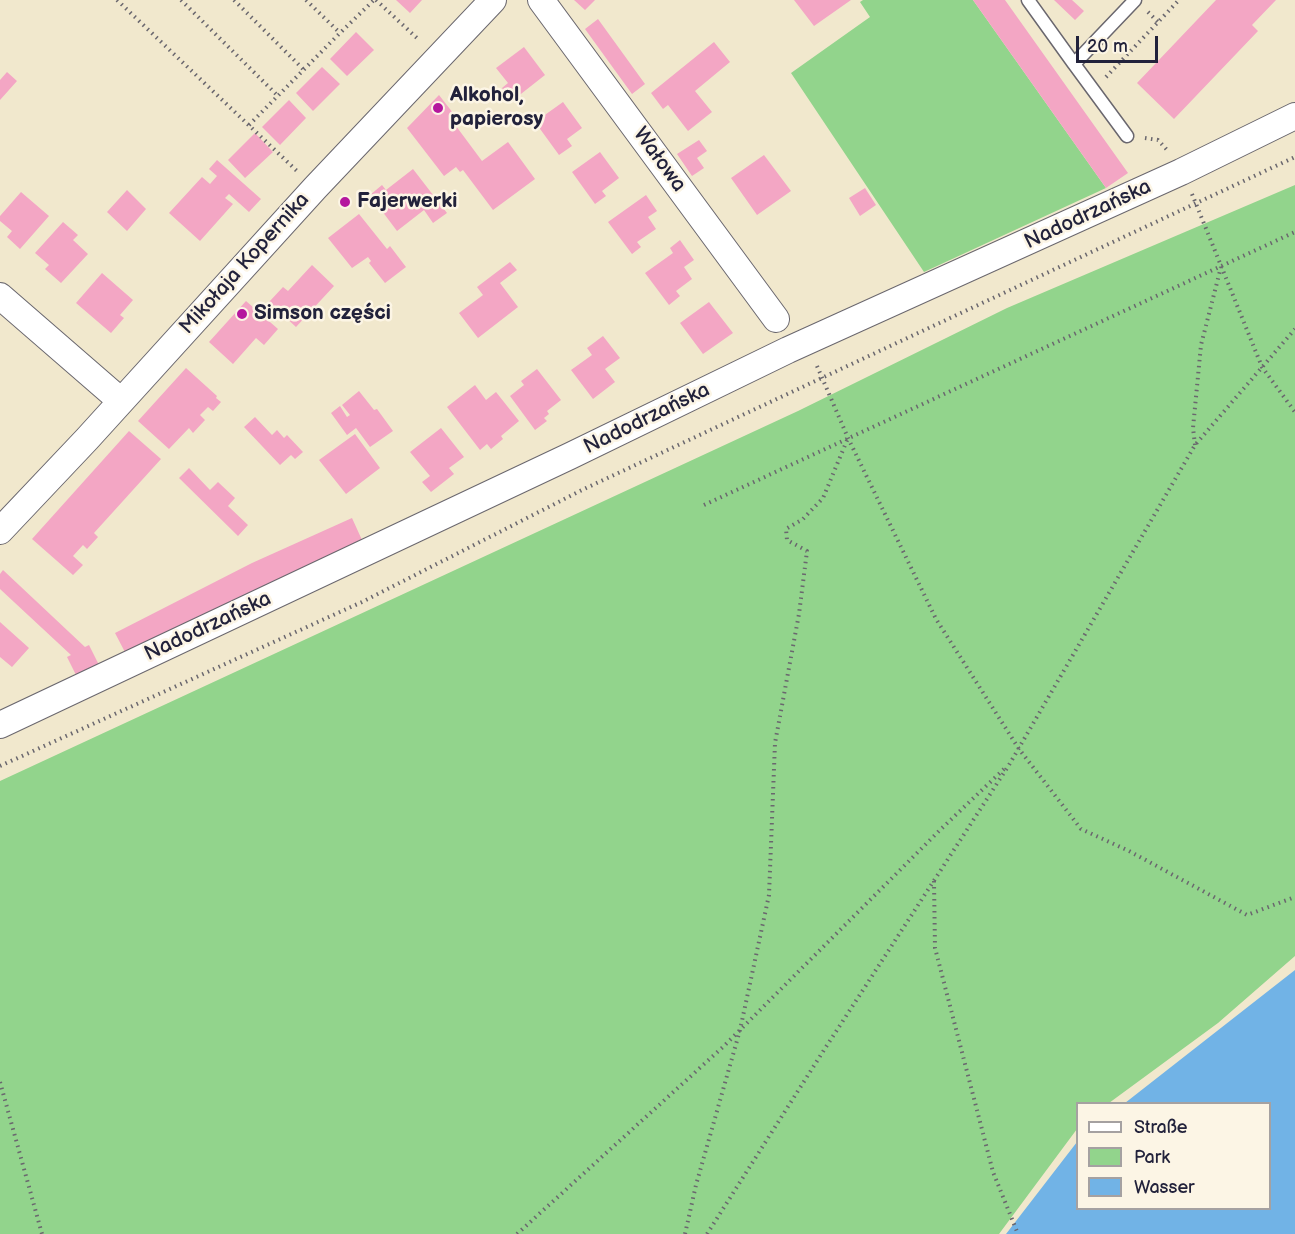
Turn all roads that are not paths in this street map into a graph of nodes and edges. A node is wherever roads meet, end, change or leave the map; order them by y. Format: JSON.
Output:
{"nodes":[{"id":1,"x":493,"y":0,"type":"edge"},
{"id":2,"x":541,"y":0,"type":"edge"},
{"id":3,"x":1028,"y":0,"type":"edge"},
{"id":4,"x":1135,"y":0,"type":"edge"},
{"id":5,"x":1074,"y":64,"type":"junction"},
{"id":6,"x":1295,"y":116,"type":"edge"},
{"id":7,"x":1127,"y":136,"type":"road end"},
{"id":8,"x":0,"y":296,"type":"edge"},
{"id":9,"x":776,"y":320,"type":"dead end"},
{"id":10,"x":121,"y":401,"type":"junction"},
{"id":11,"x":0,"y":531,"type":"edge"},
{"id":12,"x":0,"y":725,"type":"edge"}],
"edges":[{"from":1,"to":10,"type":"street","name":"Mikołaja Kopernika"},
{"from":2,"to":9,"type":"street","name":"Wałowa"},
{"from":3,"to":5,"type":"lane"},
{"from":4,"to":5,"type":"lane"},
{"from":5,"to":7,"type":"lane"},
{"from":6,"to":12,"type":"street","name":"Nadodrzańska"},
{"from":8,"to":10,"type":"street"},
{"from":10,"to":11,"type":"street","name":"Mikołaja Kopernika"}]}
